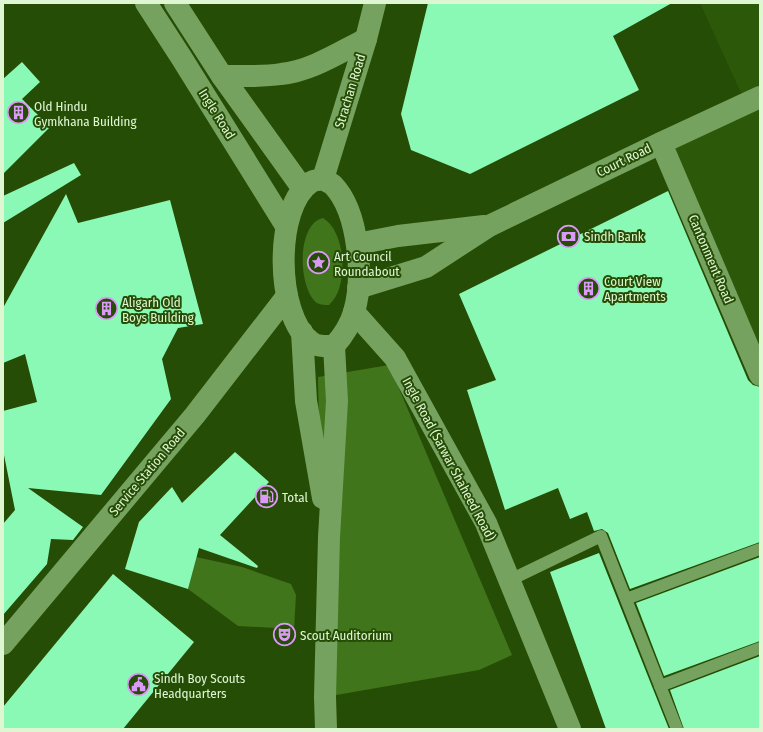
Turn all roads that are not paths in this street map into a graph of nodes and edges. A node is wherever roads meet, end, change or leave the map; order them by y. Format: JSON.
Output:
{"nodes":[{"id":1,"x":146,"y":3,"type":"edge"},
{"id":2,"x":174,"y":3,"type":"edge"},
{"id":3,"x":375,"y":3,"type":"edge"},
{"id":4,"x":366,"y":39,"type":"junction"},
{"id":5,"x":222,"y":76,"type":"junction"},
{"id":6,"x":760,"y":97,"type":"edge"},
{"id":7,"x":661,"y":142,"type":"junction"},
{"id":8,"x":323,"y":179,"type":"junction"},
{"id":9,"x":303,"y":189,"type":"junction"},
{"id":10,"x":286,"y":226,"type":"junction"},
{"id":11,"x":489,"y":226,"type":"junction"},
{"id":12,"x":357,"y":244,"type":"junction"},
{"id":13,"x":358,"y":288,"type":"junction"},
{"id":14,"x":287,"y":296,"type":"junction"},
{"id":15,"x":354,"y":312,"type":"junction"},
{"id":16,"x":302,"y":332,"type":"junction"},
{"id":17,"x":334,"y":346,"type":"junction"},
{"id":18,"x":760,"y":375,"type":"edge"},
{"id":19,"x":329,"y":537,"type":"junction"},
{"id":20,"x":760,"y":548,"type":"edge"},
{"id":21,"x":510,"y":580,"type":"junction"},
{"id":22,"x":626,"y":599,"type":"junction"},
{"id":23,"x":3,"y":644,"type":"edge"},
{"id":24,"x":760,"y":648,"type":"edge"},
{"id":25,"x":660,"y":686,"type":"junction"},
{"id":26,"x":326,"y":729,"type":"edge"},
{"id":27,"x":570,"y":729,"type":"edge"},
{"id":28,"x":677,"y":729,"type":"edge"}],
"edges":[{"from":1,"to":10,"type":"main road","name":"Ingle Road"},
{"from":2,"to":5,"type":"main road","name":"Ingle Road"},
{"from":3,"to":4,"type":"main road","name":"Strachan Road"},
{"from":4,"to":5,"type":"main road"},
{"from":4,"to":8,"type":"main road","name":"Strachan Road"},
{"from":5,"to":9,"type":"main road","name":"Ingle Road"},
{"from":6,"to":7,"type":"main road","name":"Court Road"},
{"from":7,"to":11,"type":"main road","name":"Court Road"},
{"from":7,"to":18,"type":"main road","name":"Cantonment Road"},
{"from":8,"to":9,"type":"main road"},
{"from":8,"to":12,"type":"main road"},
{"from":9,"to":10,"type":"main road"},
{"from":10,"to":14,"type":"main road"},
{"from":11,"to":12,"type":"main road","name":"Court Road"},
{"from":11,"to":13,"type":"main road","name":"Court Road"},
{"from":12,"to":13,"type":"main road"},
{"from":13,"to":15,"type":"main road"},
{"from":14,"to":16,"type":"main road"},
{"from":14,"to":23,"type":"main road","name":"Service Station Road"},
{"from":15,"to":17,"type":"main road"},
{"from":15,"to":21,"type":"main road","name":"Ingle Road (Sarwar Shaheed Road)"},
{"from":16,"to":17,"type":"main road"},
{"from":16,"to":19,"type":"main road"},
{"from":17,"to":19,"type":"main road"},
{"from":19,"to":26,"type":"main road"},
{"from":20,"to":22,"type":"lane"},
{"from":21,"to":22,"type":"lane"},
{"from":21,"to":27,"type":"main road","name":"Ingle Road (Sarwar Shaheed Road)"},
{"from":22,"to":25,"type":"lane"},
{"from":24,"to":25,"type":"lane"},
{"from":25,"to":28,"type":"lane"}]}
